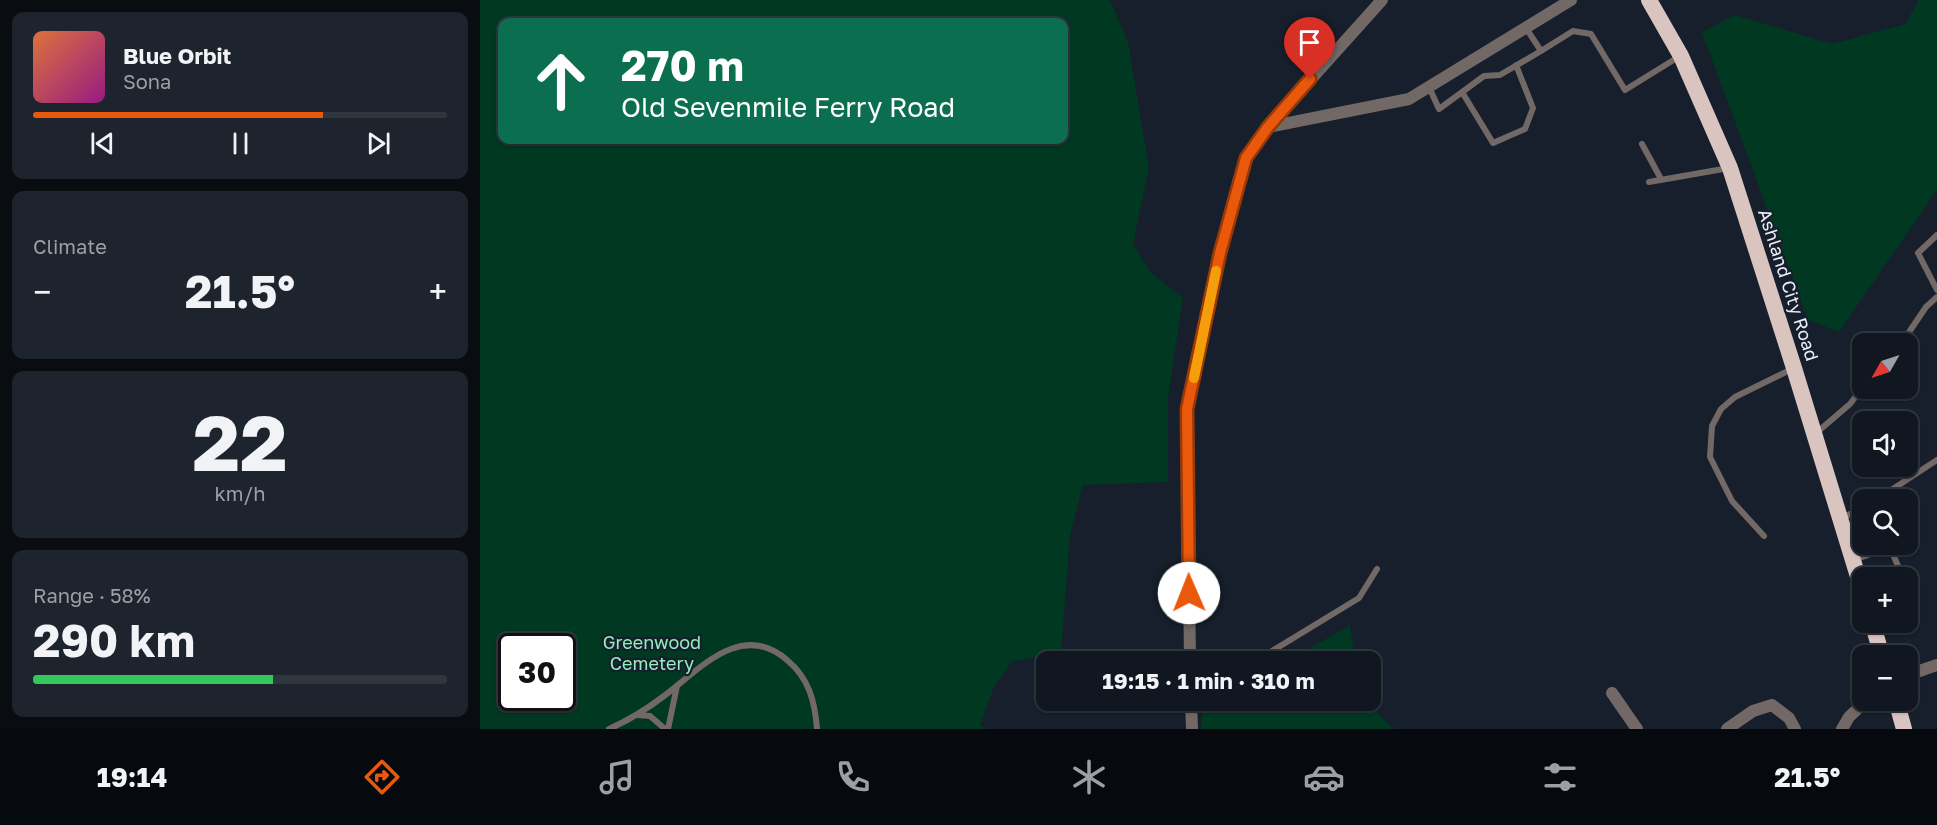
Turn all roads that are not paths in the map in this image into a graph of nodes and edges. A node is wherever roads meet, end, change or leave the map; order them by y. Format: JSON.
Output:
{"nodes":[{"id":1,"x":1382,"y":0,"type":"edge"},
{"id":2,"x":1571,"y":0,"type":"edge"},
{"id":3,"x":1649,"y":0,"type":"edge"},
{"id":4,"x":1526,"y":27,"type":"junction"},
{"id":5,"x":1541,"y":51,"type":"junction"},
{"id":6,"x":1681,"y":56,"type":"junction"},
{"id":7,"x":1516,"y":65,"type":"junction"},
{"id":8,"x":1428,"y":87,"type":"junction"},
{"id":9,"x":1462,"y":92,"type":"junction"},
{"id":10,"x":1268,"y":127,"type":"junction"},
{"id":11,"x":1642,"y":144,"type":"dead end"},
{"id":12,"x":1730,"y":168,"type":"junction"},
{"id":13,"x":1661,"y":179,"type":"junction"},
{"id":14,"x":1649,"y":182,"type":"dead end"},
{"id":15,"x":1937,"y":235,"type":"edge"},
{"id":16,"x":1937,"y":290,"type":"edge"},
{"id":17,"x":1937,"y":297,"type":"edge"},
{"id":18,"x":1908,"y":333,"type":"edge"},
{"id":19,"x":1794,"y":368,"type":"junction"},
{"id":20,"x":1854,"y":399,"type":"edge"},
{"id":21,"x":1815,"y":434,"type":"junction"},
{"id":22,"x":1937,"y":460,"type":"edge"},
{"id":23,"x":1893,"y":489,"type":"edge"},
{"id":24,"x":1852,"y":514,"type":"edge"},
{"id":25,"x":1841,"y":520,"type":"junction"},
{"id":26,"x":1764,"y":536,"type":"dead end"},
{"id":27,"x":1853,"y":560,"type":"junction"},
{"id":28,"x":1855,"y":567,"type":"edge"},
{"id":29,"x":1898,"y":567,"type":"edge"},
{"id":30,"x":1377,"y":569,"type":"dead end"},
{"id":31,"x":1190,"y":651,"type":"edge"},
{"id":32,"x":1272,"y":651,"type":"edge"},
{"id":33,"x":1937,"y":665,"type":"edge"},
{"id":34,"x":1918,"y":672,"type":"edge"},
{"id":35,"x":678,"y":685,"type":"junction"},
{"id":36,"x":1612,"y":693,"type":"dead end"},
{"id":37,"x":1191,"y":711,"type":"edge"},
{"id":38,"x":1855,"y":711,"type":"edge"},
{"id":39,"x":1899,"y":711,"type":"edge"},
{"id":40,"x":637,"y":715,"type":"junction"},
{"id":41,"x":609,"y":729,"type":"edge"},
{"id":42,"x":667,"y":729,"type":"edge"},
{"id":43,"x":817,"y":729,"type":"edge"},
{"id":44,"x":1192,"y":729,"type":"edge"},
{"id":45,"x":1637,"y":729,"type":"edge"},
{"id":46,"x":1727,"y":729,"type":"edge"},
{"id":47,"x":1795,"y":729,"type":"edge"},
{"id":48,"x":1842,"y":729,"type":"edge"},
{"id":49,"x":1904,"y":729,"type":"edge"}],
"edges":[{"from":1,"to":10,"type":"street"},
{"from":2,"to":4,"type":"street"},
{"from":3,"to":6,"type":"highway","name":"Ashland City Road"},
{"from":4,"to":5,"type":"lane"},
{"from":4,"to":8,"type":"street"},
{"from":5,"to":6,"type":"lane"},
{"from":5,"to":7,"type":"lane"},
{"from":6,"to":12,"type":"highway","name":"Ashland City Road"},
{"from":7,"to":9,"type":"lane"},
{"from":7,"to":9,"type":"lane"},
{"from":8,"to":9,"type":"lane"},
{"from":8,"to":10,"type":"street"},
{"from":10,"to":31,"type":"street"},
{"from":11,"to":13,"type":"lane"},
{"from":12,"to":13,"type":"lane"},
{"from":12,"to":19,"type":"highway","name":"Ashland City Road"},
{"from":13,"to":14,"type":"lane"},
{"from":15,"to":16,"type":"lane"},
{"from":17,"to":18,"type":"lane"},
{"from":19,"to":21,"type":"highway","name":"Ashland City Road"},
{"from":19,"to":26,"type":"lane"},
{"from":20,"to":21,"type":"lane"},
{"from":21,"to":25,"type":"highway","name":"Ashland City Road"},
{"from":22,"to":23,"type":"lane"},
{"from":24,"to":25,"type":"lane"},
{"from":25,"to":27,"type":"highway","name":"Ashland City Road"},
{"from":27,"to":28,"type":"highway","name":"Ashland City Road"},
{"from":27,"to":29,"type":"lane"},
{"from":30,"to":32,"type":"lane"},
{"from":33,"to":34,"type":"street"},
{"from":35,"to":40,"type":"lane"},
{"from":35,"to":42,"type":"lane"},
{"from":35,"to":43,"type":"lane"},
{"from":36,"to":45,"type":"street"},
{"from":37,"to":44,"type":"street"},
{"from":38,"to":48,"type":"street"},
{"from":39,"to":49,"type":"highway"},
{"from":40,"to":41,"type":"lane"},
{"from":40,"to":42,"type":"lane"},
{"from":46,"to":47,"type":"street"}]}
